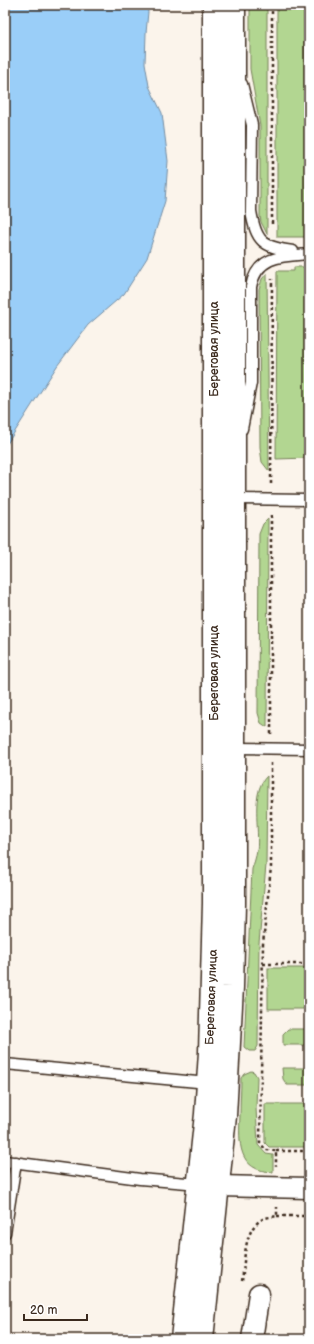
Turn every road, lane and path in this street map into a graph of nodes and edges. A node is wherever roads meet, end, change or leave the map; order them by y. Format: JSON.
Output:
{"nodes":[{"id":1,"x":214,"y":5,"type":"edge"},
{"id":2,"x":234,"y":5,"type":"edge"},
{"id":3,"x":272,"y":5,"type":"edge"},
{"id":4,"x":308,"y":5,"type":"edge"},
{"id":5,"x":234,"y":51,"type":"junction"},
{"id":6,"x":309,"y":114,"type":"edge"},
{"id":7,"x":234,"y":151,"type":"junction"},
{"id":8,"x":253,"y":224,"type":"junction"},
{"id":9,"x":272,"y":226,"type":"dead end"},
{"id":10,"x":309,"y":254,"type":"edge"},
{"id":11,"x":288,"y":256,"type":"junction"},
{"id":12,"x":252,"y":280,"type":"junction"},
{"id":13,"x":234,"y":352,"type":"junction"},
{"id":14,"x":234,"y":474,"type":"junction"},
{"id":15,"x":234,"y":499,"type":"junction"},
{"id":16,"x":271,"y":499,"type":"junction"},
{"id":17,"x":309,"y":500,"type":"edge"},
{"id":18,"x":234,"y":748,"type":"junction"},
{"id":19,"x":271,"y":748,"type":"junction"},
{"id":20,"x":309,"y":749,"type":"edge"},
{"id":21,"x":263,"y":964,"type":"junction"},
{"id":22,"x":309,"y":964,"type":"edge"},
{"id":23,"x":5,"y":1064,"type":"edge"},
{"id":24,"x":208,"y":1083,"type":"junction"},
{"id":25,"x":276,"y":1151,"type":"junction"},
{"id":26,"x":309,"y":1151,"type":"edge"},
{"id":27,"x":5,"y":1161,"type":"edge"},
{"id":28,"x":16,"y":1162,"type":"junction"},
{"id":29,"x":209,"y":1185,"type":"junction"},
{"id":30,"x":277,"y":1188,"type":"junction"},
{"id":31,"x":309,"y":1188,"type":"edge"},
{"id":32,"x":277,"y":1216,"type":"junction"},
{"id":33,"x":309,"y":1216,"type":"edge"},
{"id":34,"x":5,"y":1232,"type":"edge"},
{"id":35,"x":250,"y":1290,"type":"joint"},
{"id":36,"x":182,"y":1339,"type":"edge"},
{"id":37,"x":202,"y":1339,"type":"edge"},
{"id":38,"x":252,"y":1339,"type":"edge"}],
"edges":[{"from":1,"to":24,"type":"main road","name":"Береговая улица"},
{"from":2,"to":5,"type":"main road","name":"Береговая улица"},
{"from":3,"to":9,"type":"path"},
{"from":4,"to":6,"type":"path"},
{"from":5,"to":7,"type":"main road","name":"Береговая улица"},
{"from":5,"to":8,"type":"lane"},
{"from":7,"to":8,"type":"lane"},
{"from":7,"to":13,"type":"main road","name":"Береговая улица"},
{"from":8,"to":10,"type":"lane"},
{"from":10,"to":11,"type":"lane"},
{"from":11,"to":12,"type":"lane"},
{"from":11,"to":16,"type":"path"},
{"from":12,"to":13,"type":"lane"},
{"from":12,"to":14,"type":"lane"},
{"from":13,"to":14,"type":"main road","name":"Береговая улица"},
{"from":14,"to":15,"type":"main road","name":"Береговая улица"},
{"from":15,"to":16,"type":"lane"},
{"from":15,"to":18,"type":"main road","name":"Береговая улица"},
{"from":16,"to":17,"type":"lane"},
{"from":16,"to":19,"type":"path"},
{"from":18,"to":19,"type":"lane"},
{"from":18,"to":29,"type":"main road","name":"Береговая улица"},
{"from":19,"to":20,"type":"lane"},
{"from":19,"to":21,"type":"path"},
{"from":21,"to":22,"type":"path"},
{"from":21,"to":25,"type":"path"},
{"from":23,"to":24,"type":"lane"},
{"from":24,"to":29,"type":"main road","name":"Береговая улица"},
{"from":25,"to":26,"type":"path"},
{"from":25,"to":30,"type":"path"},
{"from":27,"to":28,"type":"lane"},
{"from":28,"to":29,"type":"lane"},
{"from":28,"to":34,"type":"lane"},
{"from":29,"to":30,"type":"street"},
{"from":29,"to":36,"type":"main road","name":"Береговая улица"},
{"from":29,"to":37,"type":"main road","name":"Береговая улица"},
{"from":30,"to":31,"type":"street"},
{"from":30,"to":32,"type":"path"},
{"from":32,"to":33,"type":"path"},
{"from":32,"to":35,"type":"path"},
{"from":35,"to":38,"type":"street"}]}
